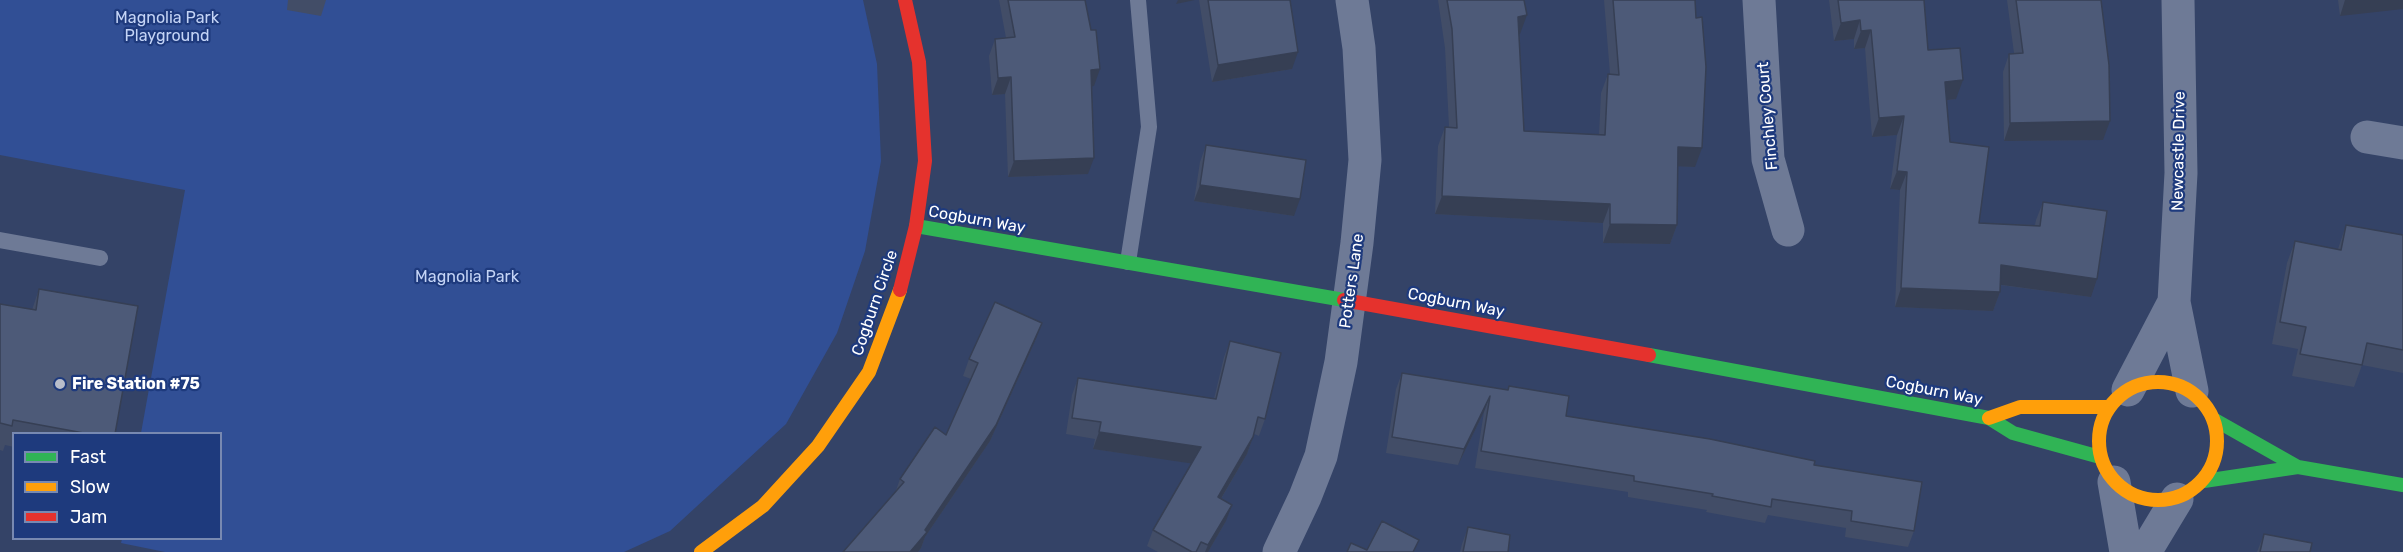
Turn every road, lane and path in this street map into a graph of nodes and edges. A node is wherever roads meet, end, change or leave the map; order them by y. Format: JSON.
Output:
{"nodes":[{"id":1,"x":905,"y":0,"type":"edge"},
{"id":2,"x":1138,"y":0,"type":"edge"},
{"id":3,"x":1352,"y":0,"type":"edge"},
{"id":4,"x":1759,"y":0,"type":"edge"},
{"id":5,"x":2178,"y":0,"type":"edge"},
{"id":6,"x":2367,"y":137,"type":"dead end"},
{"id":7,"x":2403,"y":143,"type":"edge"},
{"id":8,"x":916,"y":226,"type":"junction"},
{"id":9,"x":1788,"y":230,"type":"dead end"},
{"id":10,"x":0,"y":240,"type":"edge"},
{"id":11,"x":100,"y":258,"type":"dead end"},
{"id":12,"x":1128,"y":262,"type":"junction"},
{"id":13,"x":1350,"y":301,"type":"junction"},
{"id":14,"x":2174,"y":302,"type":"junction"},
{"id":15,"x":2192,"y":391,"type":"junction"},
{"id":16,"x":2118,"y":398,"type":"junction"},
{"id":17,"x":1989,"y":418,"type":"junction"},
{"id":18,"x":2215,"y":420,"type":"junction"},
{"id":19,"x":2298,"y":467,"type":"junction"},
{"id":20,"x":2107,"y":470,"type":"junction"},
{"id":21,"x":2204,"y":481,"type":"junction"},
{"id":22,"x":2403,"y":485,"type":"edge"},
{"id":23,"x":2177,"y":499,"type":"junction"},
{"id":24,"x":701,"y":552,"type":"edge"},
{"id":25,"x":1279,"y":552,"type":"edge"},
{"id":26,"x":2126,"y":552,"type":"edge"},
{"id":27,"x":2145,"y":552,"type":"edge"}],
"edges":[{"from":1,"to":8,"type":"street","name":"Cogburn Circle"},
{"from":2,"to":12,"type":"lane"},
{"from":3,"to":13,"type":"street","name":"Potters Lane"},
{"from":4,"to":9,"type":"street","name":"Finchley Court"},
{"from":5,"to":14,"type":"street","name":"Newcastle Drive"},
{"from":6,"to":7,"type":"street"},
{"from":8,"to":12,"type":"street","name":"Cogburn Way"},
{"from":8,"to":24,"type":"street","name":"Cogburn Circle"},
{"from":10,"to":11,"type":"lane"},
{"from":12,"to":13,"type":"street","name":"Cogburn Way"},
{"from":13,"to":17,"type":"street","name":"Cogburn Way"},
{"from":13,"to":25,"type":"street","name":"Potters Lane"},
{"from":14,"to":15,"type":"street","name":"Newcastle Drive"},
{"from":14,"to":16,"type":"street","name":"Newcastle Drive"},
{"from":15,"to":16,"type":"street"},
{"from":15,"to":18,"type":"street"},
{"from":16,"to":17,"type":"street","name":"Cogburn Way"},
{"from":16,"to":20,"type":"street"},
{"from":17,"to":20,"type":"street","name":"Cogburn Way"},
{"from":18,"to":19,"type":"street"},
{"from":18,"to":21,"type":"street"},
{"from":19,"to":21,"type":"street"},
{"from":19,"to":22,"type":"street"},
{"from":20,"to":23,"type":"street"},
{"from":20,"to":26,"type":"street"},
{"from":21,"to":23,"type":"street"},
{"from":23,"to":27,"type":"street"}]}
